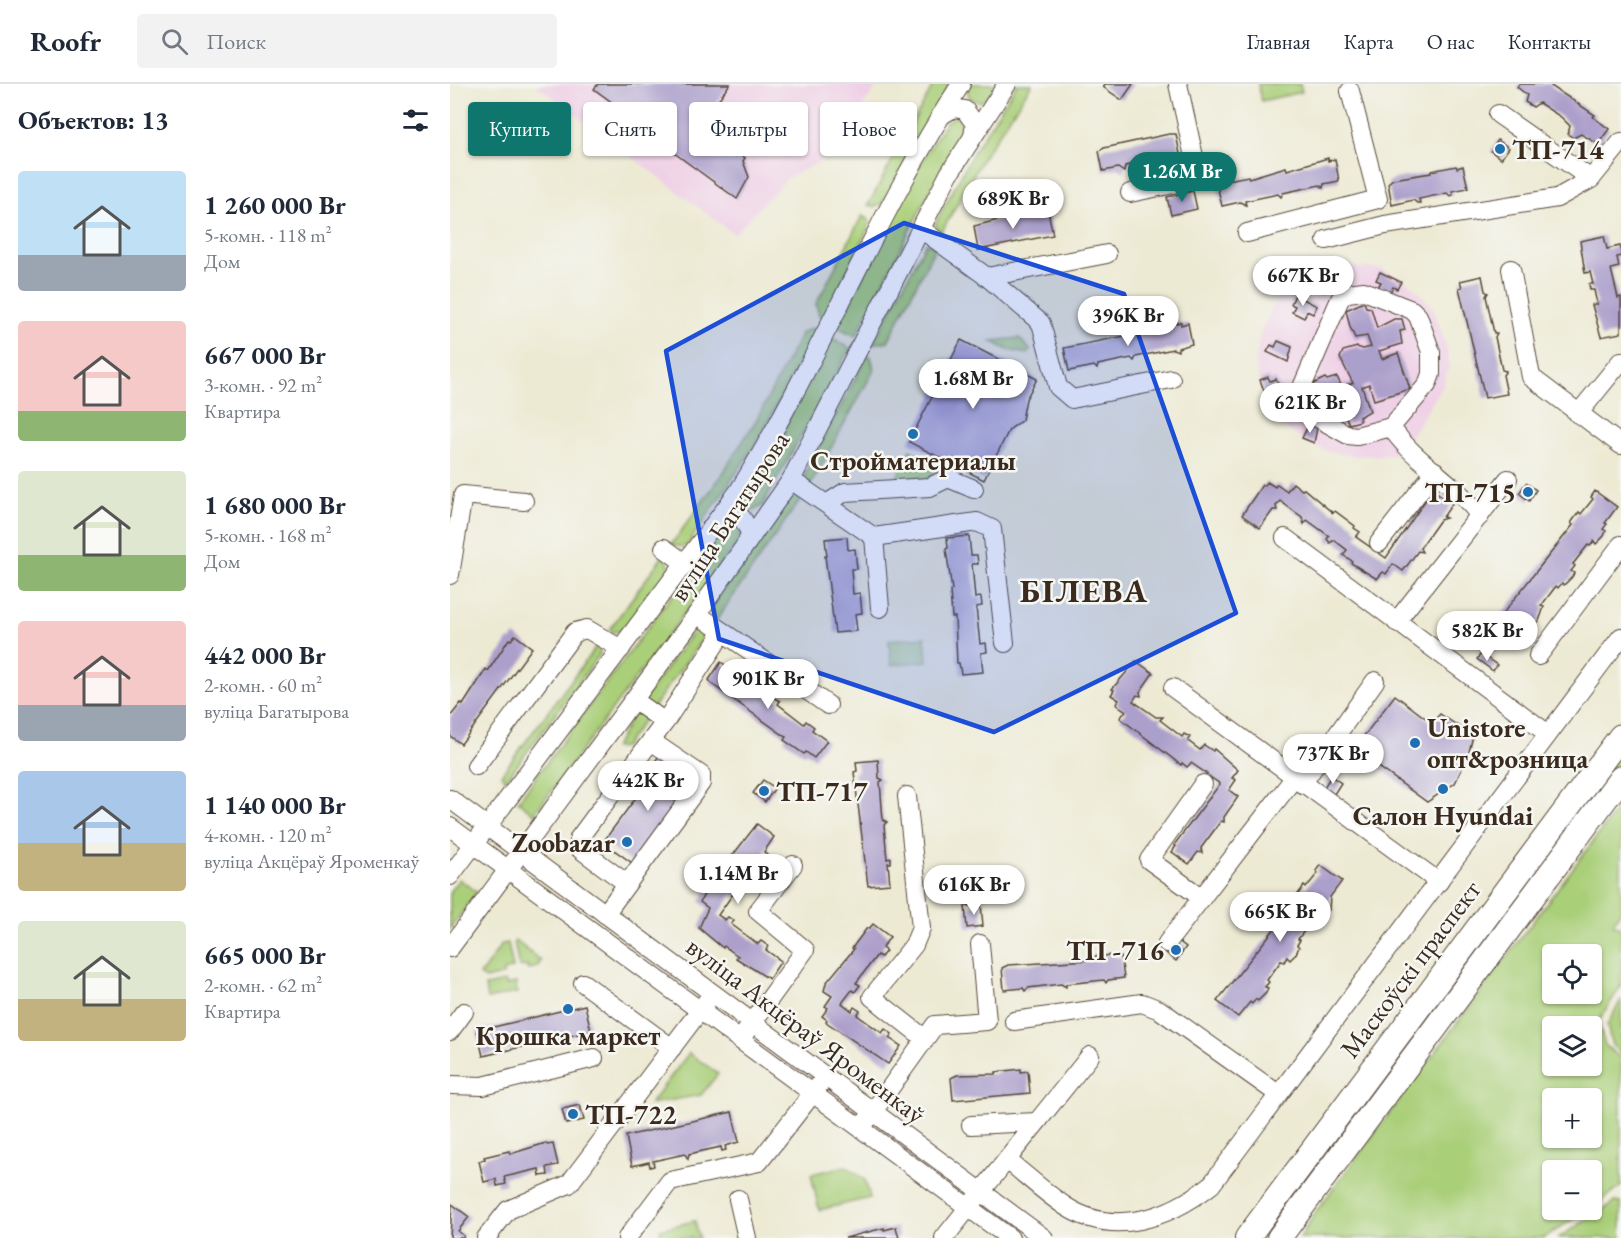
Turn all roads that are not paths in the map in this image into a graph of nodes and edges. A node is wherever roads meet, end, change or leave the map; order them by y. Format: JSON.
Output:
{"nodes":[{"id":1,"x":961,"y":84,"type":"edge"},
{"id":2,"x":1007,"y":84,"type":"edge"},
{"id":3,"x":1178,"y":84,"type":"edge"},
{"id":4,"x":1350,"y":91,"type":"dead end"},
{"id":5,"x":993,"y":104,"type":"junction"},
{"id":6,"x":1498,"y":114,"type":"dead end"},
{"id":7,"x":940,"y":116,"type":"junction"},
{"id":8,"x":973,"y":136,"type":"junction"},
{"id":9,"x":1621,"y":142,"type":"edge"},
{"id":10,"x":1591,"y":180,"type":"junction"},
{"id":11,"x":1130,"y":193,"type":"dead end"},
{"id":12,"x":1377,"y":199,"type":"junction"},
{"id":13,"x":1385,"y":225,"type":"junction"},
{"id":14,"x":921,"y":229,"type":"junction"},
{"id":15,"x":1246,"y":233,"type":"dead end"},
{"id":16,"x":1326,"y":240,"type":"dead end"},
{"id":17,"x":1107,"y":254,"type":"dead end"},
{"id":18,"x":1511,"y":269,"type":"dead end"},
{"id":19,"x":987,"y":277,"type":"junction"},
{"id":20,"x":1621,"y":361,"type":"edge"},
{"id":21,"x":1171,"y":380,"type":"dead end"},
{"id":22,"x":1578,"y":414,"type":"junction"},
{"id":23,"x":1391,"y":427,"type":"junction"},
{"id":24,"x":1621,"y":445,"type":"edge"},
{"id":25,"x":1435,"y":471,"type":"junction"},
{"id":26,"x":1508,"y":479,"type":"dead end"},
{"id":27,"x":791,"y":480,"type":"junction"},
{"id":28,"x":975,"y":489,"type":"dead end"},
{"id":29,"x":738,"y":492,"type":"junction"},
{"id":30,"x":525,"y":501,"type":"dead end"},
{"id":31,"x":828,"y":503,"type":"junction"},
{"id":32,"x":769,"y":512,"type":"junction"},
{"id":33,"x":1480,"y":516,"type":"junction"},
{"id":34,"x":717,"y":520,"type":"junction"},
{"id":35,"x":874,"y":537,"type":"junction"},
{"id":36,"x":1285,"y":538,"type":"dead end"},
{"id":37,"x":747,"y":543,"type":"junction"},
{"id":38,"x":1379,"y":543,"type":"dead end"},
{"id":39,"x":1621,"y":545,"type":"edge"},
{"id":40,"x":664,"y":548,"type":"dead end"},
{"id":41,"x":686,"y":564,"type":"junction"},
{"id":42,"x":450,"y":575,"type":"edge"},
{"id":43,"x":880,"y":608,"type":"dead end"},
{"id":44,"x":698,"y":614,"type":"junction"},
{"id":45,"x":1396,"y":622,"type":"junction"},
{"id":46,"x":723,"y":632,"type":"junction"},
{"id":47,"x":1621,"y":638,"type":"edge"},
{"id":48,"x":1005,"y":643,"type":"dead end"},
{"id":49,"x":621,"y":649,"type":"junction"},
{"id":50,"x":1538,"y":656,"type":"dead end"},
{"id":51,"x":1375,"y":681,"type":"dead end"},
{"id":52,"x":1173,"y":688,"type":"dead end"},
{"id":53,"x":634,"y":700,"type":"junction"},
{"id":54,"x":828,"y":705,"type":"dead end"},
{"id":55,"x":665,"y":722,"type":"junction"},
{"id":56,"x":1548,"y":734,"type":"junction"},
{"id":57,"x":1621,"y":736,"type":"edge"},
{"id":58,"x":651,"y":741,"type":"junction"},
{"id":59,"x":476,"y":766,"type":"dead end"},
{"id":60,"x":1621,"y":778,"type":"edge"},
{"id":61,"x":1298,"y":781,"type":"junction"},
{"id":62,"x":1203,"y":784,"type":"dead end"},
{"id":63,"x":907,"y":796,"type":"dead end"},
{"id":64,"x":450,"y":800,"type":"edge"},
{"id":65,"x":450,"y":826,"type":"edge"},
{"id":66,"x":487,"y":827,"type":"junction"},
{"id":67,"x":474,"y":844,"type":"junction"},
{"id":68,"x":522,"y":852,"type":"junction"},
{"id":69,"x":793,"y":865,"type":"dead end"},
{"id":70,"x":508,"y":871,"type":"junction"},
{"id":71,"x":450,"y":876,"type":"edge"},
{"id":72,"x":1439,"y":882,"type":"junction"},
{"id":73,"x":626,"y":883,"type":"junction"},
{"id":74,"x":1202,"y":898,"type":"junction"},
{"id":75,"x":604,"y":914,"type":"junction"},
{"id":76,"x":1167,"y":943,"type":"dead end"},
{"id":77,"x":980,"y":944,"type":"dead end"},
{"id":78,"x":450,"y":948,"type":"edge"},
{"id":79,"x":583,"y":983,"type":"dead end"},
{"id":80,"x":712,"y":994,"type":"junction"},
{"id":81,"x":700,"y":1010,"type":"junction"},
{"id":82,"x":465,"y":1012,"type":"dead end"},
{"id":83,"x":1014,"y":1021,"type":"dead end"},
{"id":84,"x":752,"y":1024,"type":"junction"},
{"id":85,"x":450,"y":1031,"type":"edge"},
{"id":86,"x":924,"y":1038,"type":"junction"},
{"id":87,"x":740,"y":1039,"type":"junction"},
{"id":88,"x":672,"y":1048,"type":"junction"},
{"id":89,"x":1090,"y":1056,"type":"dead end"},
{"id":90,"x":594,"y":1058,"type":"dead end"},
{"id":91,"x":819,"y":1085,"type":"junction"},
{"id":92,"x":450,"y":1089,"type":"edge"},
{"id":93,"x":1278,"y":1094,"type":"junction"},
{"id":94,"x":867,"y":1120,"type":"junction"},
{"id":95,"x":1037,"y":1122,"type":"junction"},
{"id":96,"x":971,"y":1125,"type":"dead end"},
{"id":97,"x":1007,"y":1160,"type":"junction"},
{"id":98,"x":981,"y":1192,"type":"junction"},
{"id":99,"x":738,"y":1199,"type":"dead end"},
{"id":100,"x":969,"y":1207,"type":"junction"},
{"id":101,"x":486,"y":1238,"type":"edge"},
{"id":102,"x":627,"y":1238,"type":"edge"},
{"id":103,"x":747,"y":1238,"type":"edge"},
{"id":104,"x":944,"y":1238,"type":"edge"},
{"id":105,"x":1010,"y":1238,"type":"edge"},
{"id":106,"x":1044,"y":1238,"type":"edge"},
{"id":107,"x":1247,"y":1238,"type":"edge"},
{"id":108,"x":1279,"y":1238,"type":"edge"}],
"edges":[{"from":1,"to":5,"type":"street"},
{"from":1,"to":7,"type":"street","name":"вуліца Багатырова"},
{"from":2,"to":5,"type":"street","name":"вуліца Багатырова"},
{"from":3,"to":11,"type":"street"},
{"from":4,"to":12,"type":"street"},
{"from":5,"to":8,"type":"street","name":"вуліца Багатырова"},
{"from":6,"to":10,"type":"street"},
{"from":7,"to":8,"type":"street"},
{"from":7,"to":29,"type":"street","name":"вуліца Багатырова"},
{"from":8,"to":14,"type":"street","name":"вуліца Багатырова"},
{"from":9,"to":10,"type":"street"},
{"from":10,"to":13,"type":"street"},
{"from":12,"to":13,"type":"street"},
{"from":12,"to":15,"type":"street"},
{"from":13,"to":16,"type":"street"},
{"from":14,"to":19,"type":"street"},
{"from":14,"to":27,"type":"street","name":"вуліца Багатырова"},
{"from":17,"to":19,"type":"street"},
{"from":18,"to":22,"type":"street"},
{"from":19,"to":21,"type":"street"},
{"from":20,"to":22,"type":"street"},
{"from":22,"to":24,"type":"street"},
{"from":23,"to":23,"type":"street"},
{"from":23,"to":25,"type":"street"},
{"from":25,"to":33,"type":"street"},
{"from":25,"to":38,"type":"street"},
{"from":26,"to":33,"type":"street"},
{"from":27,"to":31,"type":"street"},
{"from":27,"to":32,"type":"street","name":"вуліца Багатырова"},
{"from":28,"to":31,"type":"street"},
{"from":29,"to":32,"type":"street"},
{"from":29,"to":34,"type":"street","name":"вуліца Багатырова"},
{"from":30,"to":42,"type":"street"},
{"from":31,"to":35,"type":"street"},
{"from":32,"to":37,"type":"street","name":"вуліца Багатырова"},
{"from":33,"to":45,"type":"street"},
{"from":34,"to":37,"type":"street"},
{"from":34,"to":41,"type":"street","name":"вуліца Багатырова"},
{"from":35,"to":43,"type":"street"},
{"from":35,"to":48,"type":"street"},
{"from":36,"to":45,"type":"street"},
{"from":37,"to":44,"type":"street","name":"вуліца Багатырова"},
{"from":39,"to":50,"type":"street"},
{"from":40,"to":41,"type":"street"},
{"from":41,"to":49,"type":"street","name":"вуліца Багатырова"},
{"from":44,"to":46,"type":"street"},
{"from":44,"to":53,"type":"street","name":"вуліца Багатырова"},
{"from":45,"to":56,"type":"street"},
{"from":46,"to":54,"type":"street"},
{"from":46,"to":55,"type":"street"},
{"from":47,"to":56,"type":"street"},
{"from":49,"to":59,"type":"street"},
{"from":49,"to":66,"type":"street","name":"вуліца Багатырова"},
{"from":51,"to":61,"type":"street"},
{"from":52,"to":61,"type":"street"},
{"from":53,"to":55,"type":"street"},
{"from":53,"to":68,"type":"street","name":"вуліца Багатырова"},
{"from":55,"to":58,"type":"street"},
{"from":56,"to":72,"type":"street"},
{"from":57,"to":107,"type":"main road","name":"Маскоўскі праспект"},
{"from":58,"to":73,"type":"street"},
{"from":58,"to":73,"type":"street"},
{"from":60,"to":108,"type":"main road","name":"Маскоўскі праспект"},
{"from":61,"to":72,"type":"street"},
{"from":61,"to":74,"type":"street"},
{"from":62,"to":74,"type":"street"},
{"from":63,"to":86,"type":"street"},
{"from":64,"to":66,"type":"street","name":"вуліца Акцёраў Яроменкаў"},
{"from":65,"to":67,"type":"street","name":"вуліца Акцёраў Яроменкаў"},
{"from":66,"to":67,"type":"street","name":"вуліца Багатырова"},
{"from":66,"to":68,"type":"street","name":"вуліца Акцёраў Яроменкаў"},
{"from":67,"to":70,"type":"street","name":"вуліца Акцёраў Яроменкаў"},
{"from":67,"to":71,"type":"street","name":"вуліца Багатырова"},
{"from":68,"to":70,"type":"street","name":"вуліца Багатырова"},
{"from":68,"to":75,"type":"street","name":"вуліца Акцёраў Яроменкаў"},
{"from":69,"to":84,"type":"street"},
{"from":70,"to":78,"type":"street","name":"вуліца Багатырова"},
{"from":70,"to":81,"type":"street","name":"вуліца Акцёраў Яроменкаў"},
{"from":72,"to":93,"type":"street"},
{"from":73,"to":75,"type":"street"},
{"from":74,"to":76,"type":"street"},
{"from":75,"to":80,"type":"street","name":"вуліца Акцёраў Яроменкаў"},
{"from":77,"to":86,"type":"street"},
{"from":79,"to":88,"type":"street"},
{"from":80,"to":81,"type":"street"},
{"from":80,"to":84,"type":"street","name":"вуліца Акцёраў Яроменкаў"},
{"from":81,"to":87,"type":"street","name":"вуліца Акцёраў Яроменкаў"},
{"from":81,"to":88,"type":"street"},
{"from":82,"to":85,"type":"street"},
{"from":83,"to":93,"type":"street"},
{"from":84,"to":87,"type":"street"},
{"from":84,"to":91,"type":"street","name":"вуліца Акцёраў Яроменкаў"},
{"from":86,"to":94,"type":"street"},
{"from":87,"to":91,"type":"street","name":"вуліца Акцёраў Яроменкаў"},
{"from":88,"to":101,"type":"street"},
{"from":89,"to":95,"type":"street"},
{"from":90,"to":92,"type":"street"},
{"from":91,"to":94,"type":"street","name":"вуліца Акцёраў Яроменкаў"},
{"from":91,"to":102,"type":"street"},
{"from":93,"to":97,"type":"street"},
{"from":94,"to":98,"type":"street","name":"вуліца Акцёраў Яроменкаў"},
{"from":94,"to":100,"type":"street","name":"вуліца Акцёраў Яроменкаў"},
{"from":95,"to":96,"type":"street"},
{"from":95,"to":97,"type":"street"},
{"from":97,"to":98,"type":"street"},
{"from":98,"to":100,"type":"street"},
{"from":98,"to":106,"type":"street","name":"вуліца Акцёраў Яроменкаў"},
{"from":99,"to":103,"type":"street"},
{"from":100,"to":104,"type":"street"},
{"from":100,"to":105,"type":"street","name":"вуліца Акцёраў Яроменкаў"}]}
